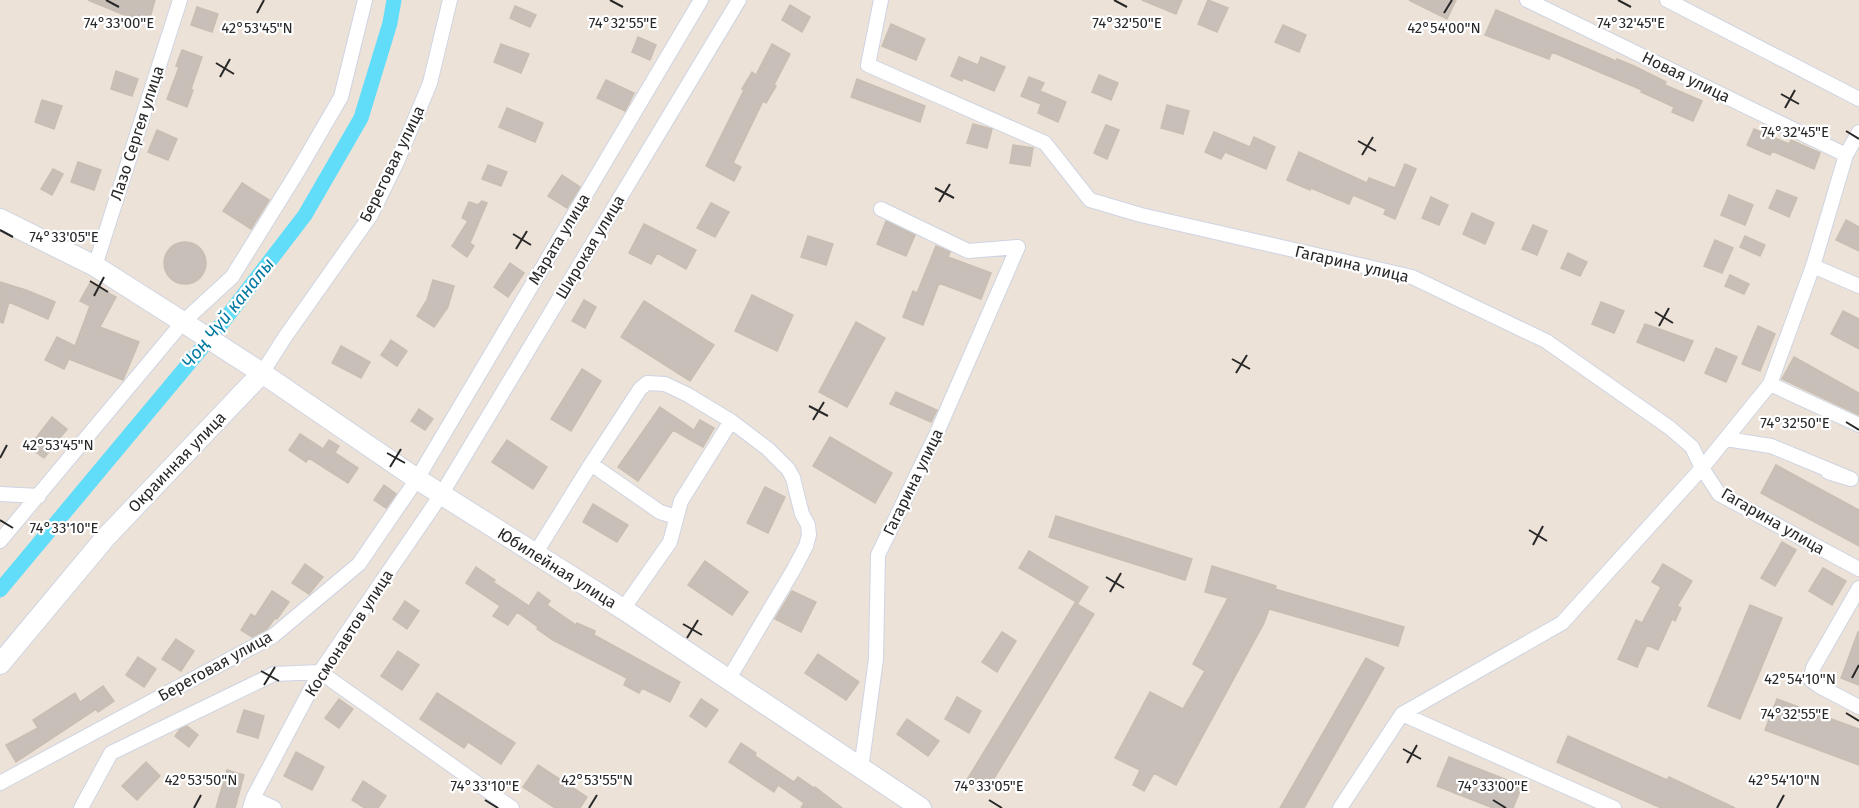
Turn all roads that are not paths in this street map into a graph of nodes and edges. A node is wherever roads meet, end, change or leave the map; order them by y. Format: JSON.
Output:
{"nodes":[{"id":1,"x":180,"y":0,"type":"edge"},
{"id":2,"x":365,"y":0,"type":"edge"},
{"id":3,"x":450,"y":0,"type":"edge"},
{"id":4,"x":701,"y":0,"type":"edge"},
{"id":5,"x":739,"y":0,"type":"edge"},
{"id":6,"x":880,"y":0,"type":"edge"},
{"id":7,"x":1527,"y":0,"type":"edge"},
{"id":8,"x":1667,"y":0,"type":"edge"},
{"id":9,"x":1859,"y":99,"type":"edge"},
{"id":10,"x":1857,"y":138,"type":"edge"},
{"id":11,"x":1846,"y":155,"type":"junction"},
{"id":12,"x":881,"y":208,"type":"dead end"},
{"id":13,"x":0,"y":219,"type":"edge"},
{"id":14,"x":94,"y":266,"type":"junction"},
{"id":15,"x":1813,"y":266,"type":"junction"},
{"id":16,"x":1859,"y":286,"type":"edge"},
{"id":17,"x":188,"y":325,"type":"junction"},
{"id":18,"x":259,"y":371,"type":"junction"},
{"id":19,"x":1770,"y":384,"type":"junction"},
{"id":20,"x":731,"y":421,"type":"junction"},
{"id":21,"x":1859,"y":425,"type":"edge"},
{"id":22,"x":1726,"y":439,"type":"junction"},
{"id":23,"x":591,"y":464,"type":"junction"},
{"id":24,"x":1702,"y":468,"type":"junction"},
{"id":25,"x":1828,"y":472,"type":"dead end"},
{"id":26,"x":417,"y":479,"type":"junction"},
{"id":27,"x":0,"y":494,"type":"edge"},
{"id":28,"x":441,"y":495,"type":"junction"},
{"id":29,"x":39,"y":496,"type":"junction"},
{"id":30,"x":676,"y":517,"type":"junction"},
{"id":31,"x":0,"y":541,"type":"edge"},
{"id":32,"x":535,"y":554,"type":"junction"},
{"id":33,"x":1859,"y":569,"type":"edge"},
{"id":34,"x":1859,"y":588,"type":"edge"},
{"id":35,"x":622,"y":609,"type":"junction"},
{"id":36,"x":0,"y":664,"type":"edge"},
{"id":37,"x":320,"y":672,"type":"junction"},
{"id":38,"x":728,"y":680,"type":"junction"},
{"id":39,"x":1859,"y":707,"type":"edge"},
{"id":40,"x":1402,"y":714,"type":"junction"},
{"id":41,"x":861,"y":769,"type":"junction"},
{"id":42,"x":0,"y":783,"type":"edge"},
{"id":43,"x":252,"y":803,"type":"edge"},
{"id":44,"x":81,"y":808,"type":"edge"},
{"id":45,"x":274,"y":808,"type":"edge"},
{"id":46,"x":512,"y":808,"type":"edge"},
{"id":47,"x":921,"y":808,"type":"edge"},
{"id":48,"x":1340,"y":808,"type":"edge"},
{"id":49,"x":1614,"y":808,"type":"edge"}],
"edges":[{"from":1,"to":14,"type":"street","name":"Лазо Сергея улица"},
{"from":2,"to":17,"type":"street"},
{"from":3,"to":18,"type":"street","name":"Береговая улица"},
{"from":4,"to":26,"type":"street","name":"Марата улица"},
{"from":5,"to":28,"type":"street","name":"Широкая улица"},
{"from":6,"to":24,"type":"street","name":"Гагарина улица"},
{"from":7,"to":11,"type":"street","name":"Новая улица"},
{"from":8,"to":9,"type":"street"},
{"from":10,"to":11,"type":"street"},
{"from":11,"to":15,"type":"street"},
{"from":12,"to":41,"type":"street","name":"Гагарина улица"},
{"from":13,"to":14,"type":"main road","name":"Юбилейная улица"},
{"from":14,"to":17,"type":"main road","name":"Юбилейная улица"},
{"from":15,"to":16,"type":"street"},
{"from":15,"to":19,"type":"street"},
{"from":17,"to":18,"type":"main road","name":"Юбилейная улица"},
{"from":17,"to":29,"type":"street"},
{"from":18,"to":26,"type":"main road","name":"Юбилейная улица"},
{"from":18,"to":36,"type":"main road","name":"Окраинная улица"},
{"from":19,"to":21,"type":"street"},
{"from":19,"to":22,"type":"street"},
{"from":20,"to":23,"type":"street"},
{"from":20,"to":30,"type":"street"},
{"from":20,"to":38,"type":"street"},
{"from":22,"to":24,"type":"street"},
{"from":22,"to":25,"type":"street"},
{"from":23,"to":30,"type":"street"},
{"from":23,"to":32,"type":"street"},
{"from":24,"to":33,"type":"street","name":"Гагарина улица"},
{"from":24,"to":40,"type":"street"},
{"from":26,"to":28,"type":"main road","name":"Юбилейная улица"},
{"from":26,"to":42,"type":"street","name":"Береговая улица"},
{"from":27,"to":29,"type":"street"},
{"from":28,"to":32,"type":"main road","name":"Юбилейная улица"},
{"from":28,"to":37,"type":"street","name":"Космонавтов улица"},
{"from":29,"to":31,"type":"street"},
{"from":30,"to":35,"type":"street"},
{"from":32,"to":35,"type":"main road","name":"Юбилейная улица"},
{"from":34,"to":39,"type":"street"},
{"from":35,"to":38,"type":"main road","name":"Юбилейная улица"},
{"from":37,"to":43,"type":"street","name":"Космонавтов улица"},
{"from":37,"to":44,"type":"street","name":"Береговая улица"},
{"from":37,"to":46,"type":"street"},
{"from":38,"to":41,"type":"main road","name":"Юбилейная улица"},
{"from":40,"to":48,"type":"street"},
{"from":40,"to":49,"type":"street"},
{"from":41,"to":47,"type":"main road","name":"Юбилейная улица"},
{"from":43,"to":45,"type":"street"}]}
